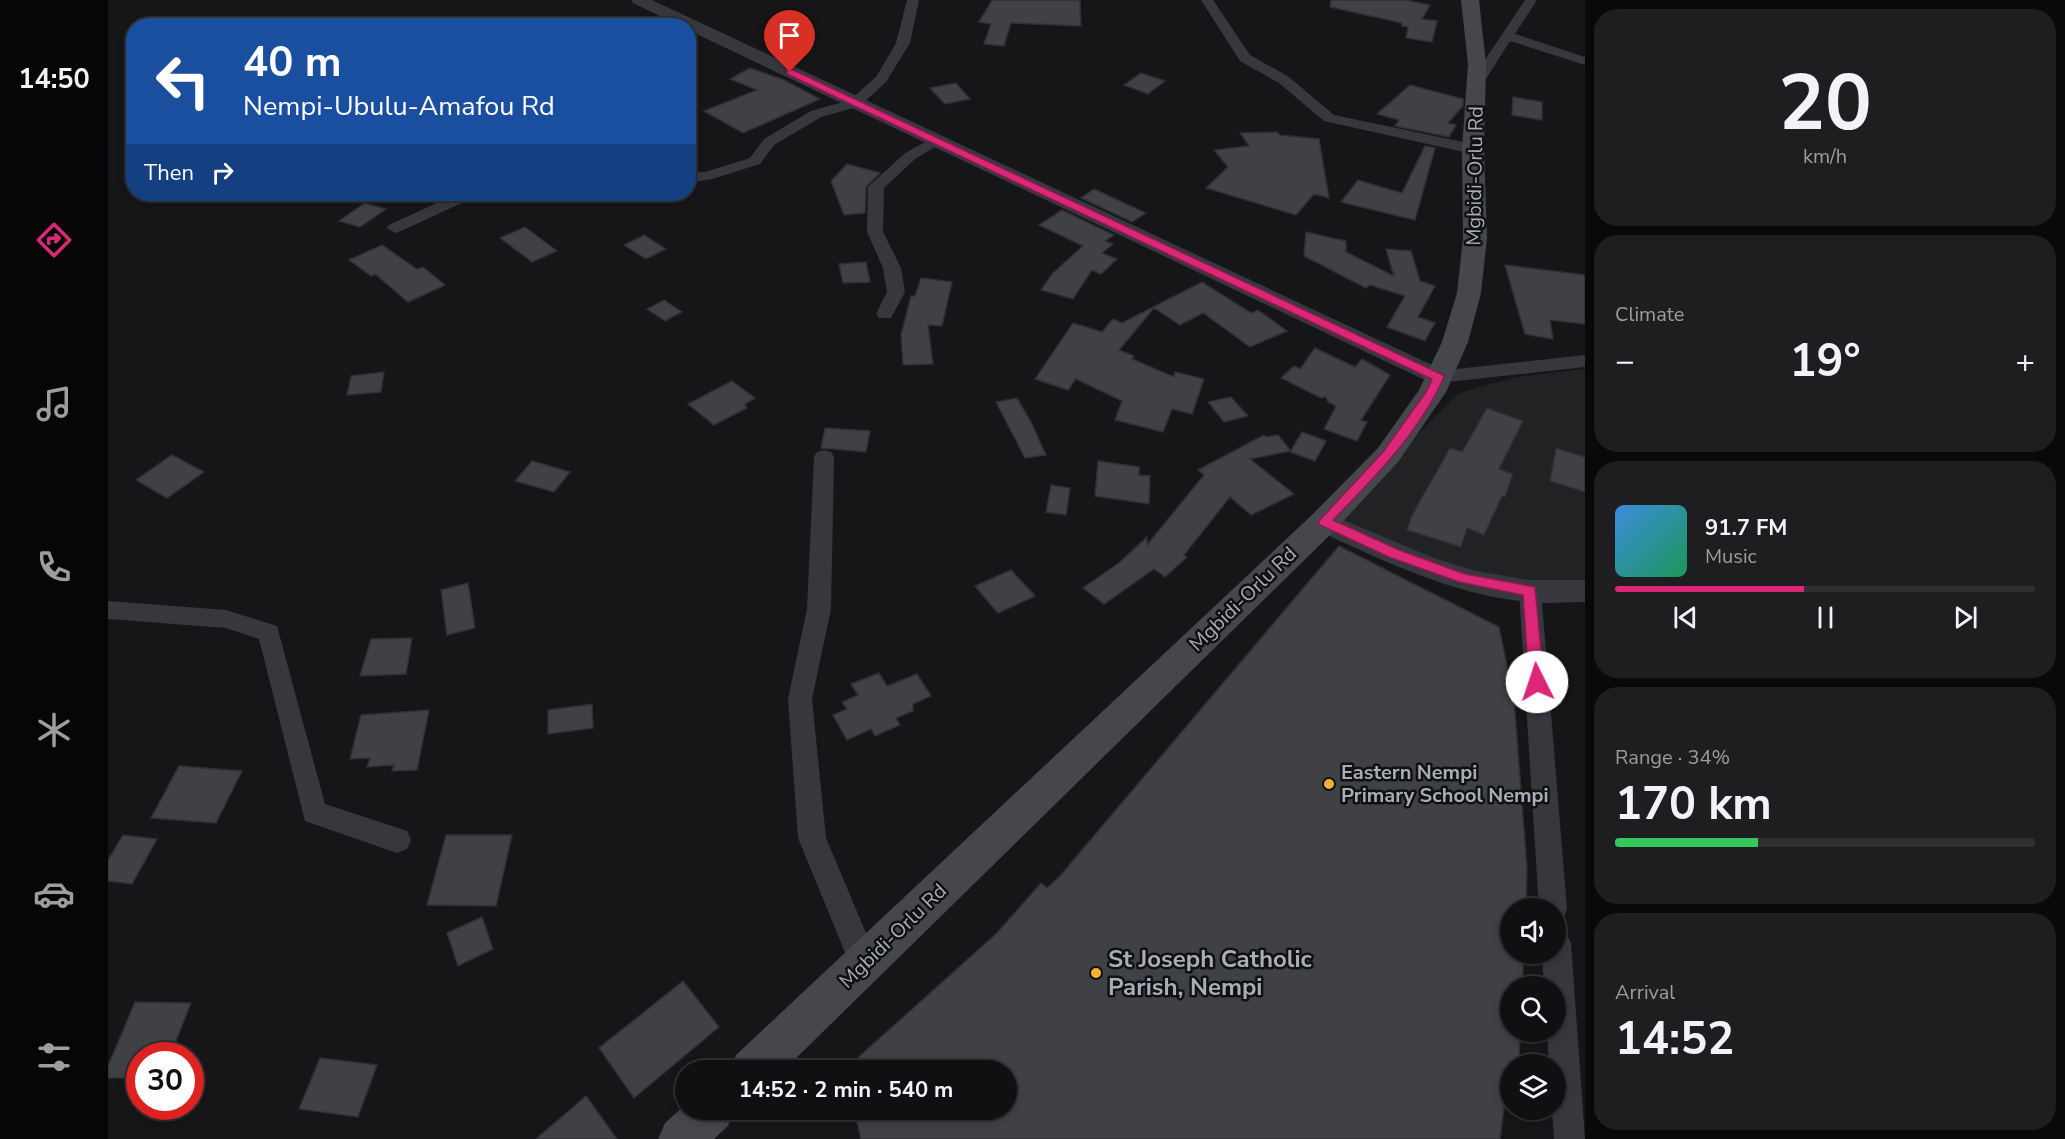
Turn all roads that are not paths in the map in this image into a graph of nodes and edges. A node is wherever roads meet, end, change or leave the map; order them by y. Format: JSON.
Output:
{"nodes":[{"id":1,"x":639,"y":0,"type":"edge"},
{"id":2,"x":913,"y":0,"type":"edge"},
{"id":3,"x":1207,"y":0,"type":"edge"},
{"id":4,"x":1470,"y":0,"type":"edge"},
{"id":5,"x":1531,"y":0,"type":"edge"},
{"id":6,"x":677,"y":18,"type":"edge"},
{"id":7,"x":696,"y":27,"type":"edge"},
{"id":8,"x":1509,"y":36,"type":"junction"},
{"id":9,"x":1584,"y":61,"type":"edge"},
{"id":10,"x":1477,"y":82,"type":"junction"},
{"id":11,"x":855,"y":103,"type":"junction"},
{"id":12,"x":935,"y":141,"type":"junction"},
{"id":13,"x":1473,"y":149,"type":"junction"},
{"id":14,"x":696,"y":177,"type":"edge"},
{"id":15,"x":452,"y":201,"type":"edge"},
{"id":16,"x":395,"y":228,"type":"dead end"},
{"id":17,"x":885,"y":314,"type":"dead end"},
{"id":18,"x":1585,"y":361,"type":"edge"},
{"id":19,"x":1438,"y":377,"type":"junction"},
{"id":20,"x":824,"y":457,"type":"dead end"},
{"id":21,"x":1324,"y":522,"type":"junction"},
{"id":22,"x":1530,"y":591,"type":"junction"},
{"id":23,"x":1585,"y":591,"type":"edge"},
{"id":24,"x":108,"y":610,"type":"edge"},
{"id":25,"x":397,"y":840,"type":"dead end"},
{"id":26,"x":1552,"y":898,"type":"edge"},
{"id":27,"x":864,"y":964,"type":"junction"},
{"id":28,"x":1558,"y":964,"type":"edge"},
{"id":29,"x":764,"y":1060,"type":"edge"},
{"id":30,"x":701,"y":1120,"type":"edge"},
{"id":31,"x":681,"y":1139,"type":"edge"},
{"id":32,"x":1570,"y":1139,"type":"edge"}],
"edges":[{"from":1,"to":6,"type":"street"},
{"from":2,"to":11,"type":"street"},
{"from":3,"to":13,"type":"street"},
{"from":4,"to":10,"type":"main road","name":"Mgbidi-Orlu Rd"},
{"from":5,"to":8,"type":"street"},
{"from":7,"to":11,"type":"street"},
{"from":8,"to":9,"type":"street"},
{"from":8,"to":10,"type":"street"},
{"from":10,"to":13,"type":"main road","name":"Mgbidi-Orlu Rd"},
{"from":11,"to":12,"type":"street"},
{"from":11,"to":14,"type":"street"},
{"from":12,"to":17,"type":"street"},
{"from":12,"to":19,"type":"street"},
{"from":13,"to":19,"type":"main road","name":"Mgbidi-Orlu Rd"},
{"from":15,"to":16,"type":"street"},
{"from":18,"to":19,"type":"street"},
{"from":19,"to":21,"type":"main road","name":"Mgbidi-Orlu Rd"},
{"from":20,"to":27,"type":"street"},
{"from":21,"to":22,"type":"street"},
{"from":21,"to":27,"type":"main road","name":"Mgbidi-Orlu Rd"},
{"from":22,"to":23,"type":"street"},
{"from":22,"to":26,"type":"street"},
{"from":24,"to":25,"type":"street"},
{"from":27,"to":29,"type":"main road","name":"Mgbidi-Orlu Rd"},
{"from":28,"to":32,"type":"street"},
{"from":30,"to":31,"type":"main road"}]}
